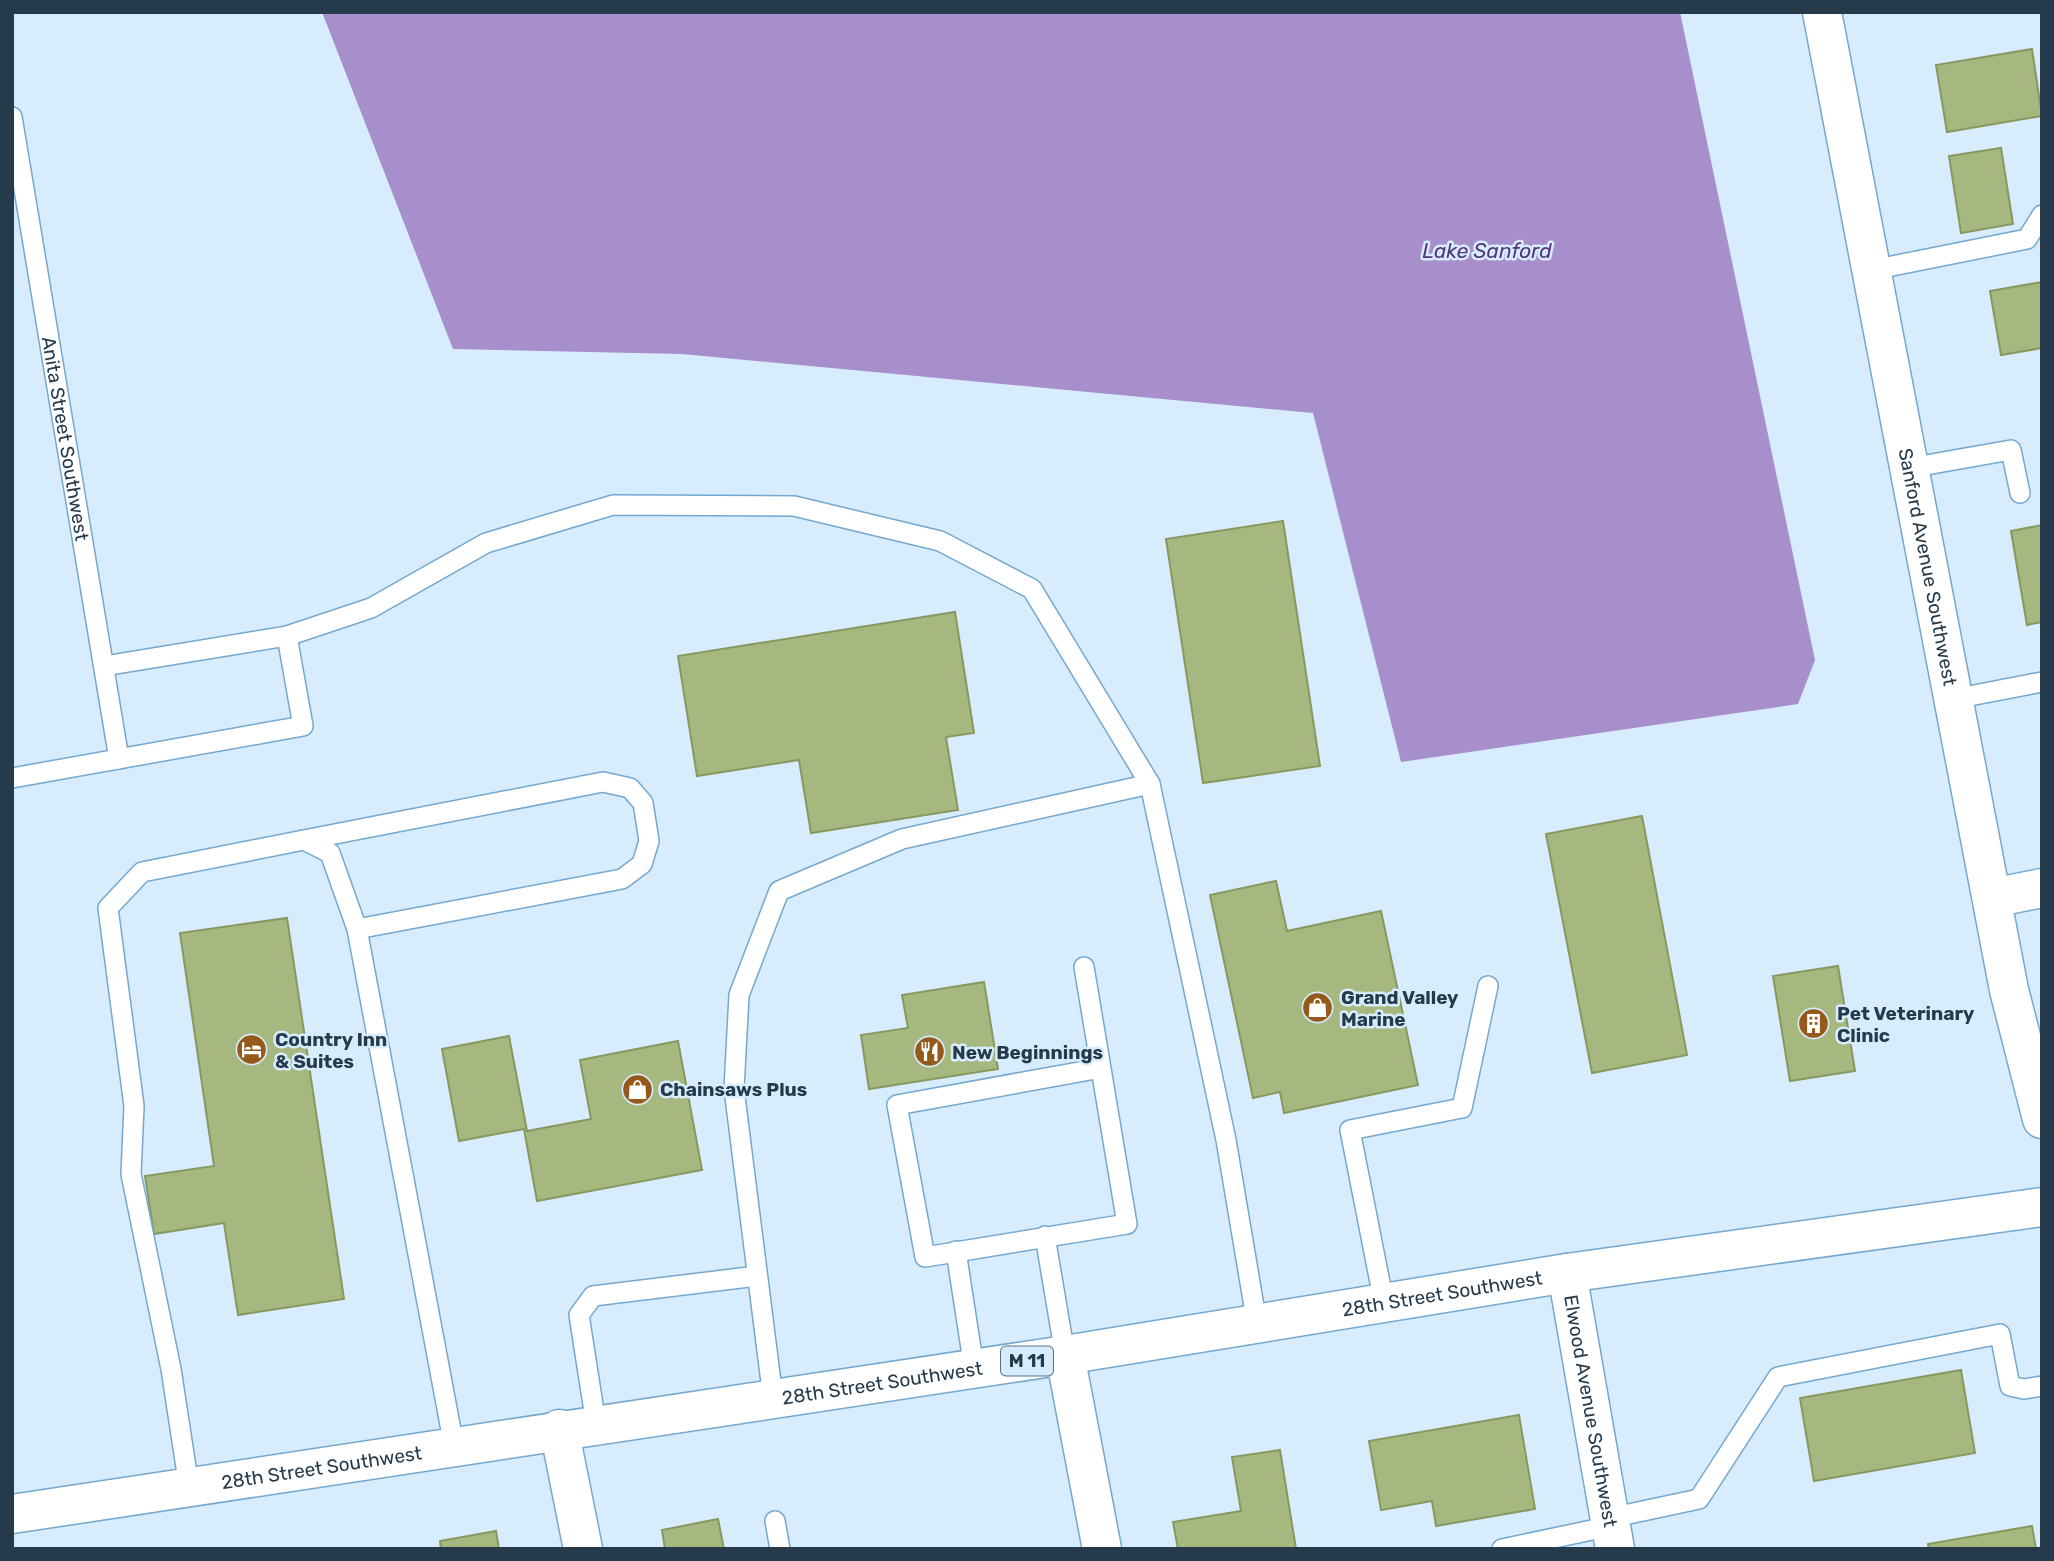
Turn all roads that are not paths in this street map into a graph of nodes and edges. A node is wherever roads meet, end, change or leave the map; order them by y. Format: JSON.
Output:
{"nodes":[{"id":1,"x":1822,"y":12,"type":"edge"},
{"id":2,"x":12,"y":117,"type":"edge"},
{"id":3,"x":2042,"y":215,"type":"edge"},
{"id":4,"x":1872,"y":270,"type":"junction"},
{"id":5,"x":1909,"y":468,"type":"junction"},
{"id":6,"x":2020,"y":493,"type":"dead end"},
{"id":7,"x":287,"y":636,"type":"junction"},
{"id":8,"x":104,"y":666,"type":"junction"},
{"id":9,"x":2042,"y":682,"type":"edge"},
{"id":10,"x":1954,"y":699,"type":"junction"},
{"id":11,"x":119,"y":759,"type":"junction"},
{"id":12,"x":12,"y":778,"type":"edge"},
{"id":13,"x":1150,"y":784,"type":"junction"},
{"id":14,"x":304,"y":840,"type":"junction"},
{"id":15,"x":2042,"y":888,"type":"edge"},
{"id":16,"x":1992,"y":898,"type":"junction"},
{"id":17,"x":356,"y":929,"type":"junction"},
{"id":18,"x":1084,"y":967,"type":"dead end"},
{"id":19,"x":1488,"y":986,"type":"dead end"},
{"id":20,"x":1101,"y":1068,"type":"junction"},
{"id":21,"x":2042,"y":1119,"type":"edge"},
{"id":22,"x":2042,"y":1207,"type":"edge"},
{"id":23,"x":1045,"y":1236,"type":"junction"},
{"id":24,"x":956,"y":1251,"type":"junction"},
{"id":25,"x":1567,"y":1273,"type":"junction"},
{"id":26,"x":757,"y":1276,"type":"junction"},
{"id":27,"x":1384,"y":1303,"type":"junction"},
{"id":28,"x":1257,"y":1324,"type":"junction"},
{"id":29,"x":1065,"y":1355,"type":"junction"},
{"id":30,"x":974,"y":1368,"type":"junction"},
{"id":31,"x":2042,"y":1386,"type":"edge"},
{"id":32,"x":773,"y":1398,"type":"junction"},
{"id":33,"x":577,"y":1427,"type":"junction"},
{"id":34,"x":454,"y":1446,"type":"junction"},
{"id":35,"x":189,"y":1487,"type":"junction"},
{"id":36,"x":12,"y":1514,"type":"edge"},
{"id":37,"x":775,"y":1521,"type":"dead end"},
{"id":38,"x":1612,"y":1531,"type":"edge"},
{"id":39,"x":583,"y":1549,"type":"edge"},
{"id":40,"x":780,"y":1549,"type":"edge"},
{"id":41,"x":1102,"y":1549,"type":"edge"},
{"id":42,"x":1502,"y":1549,"type":"edge"}],
"edges":[{"from":1,"to":4,"type":"main road","name":"Sanford Avenue Southwest"},
{"from":2,"to":8,"type":"lane","name":"Anita Street Southwest"},
{"from":3,"to":4,"type":"lane"},
{"from":4,"to":5,"type":"main road","name":"Sanford Avenue Southwest"},
{"from":5,"to":6,"type":"lane"},
{"from":5,"to":10,"type":"main road","name":"Sanford Avenue Southwest"},
{"from":7,"to":8,"type":"lane"},
{"from":7,"to":11,"type":"lane"},
{"from":7,"to":13,"type":"lane"},
{"from":8,"to":11,"type":"lane","name":"Anita Street Southwest"},
{"from":9,"to":10,"type":"lane"},
{"from":10,"to":16,"type":"main road","name":"Sanford Avenue Southwest"},
{"from":11,"to":12,"type":"lane"},
{"from":13,"to":26,"type":"lane"},
{"from":13,"to":28,"type":"lane"},
{"from":14,"to":17,"type":"lane"},
{"from":14,"to":17,"type":"lane"},
{"from":14,"to":35,"type":"lane"},
{"from":15,"to":16,"type":"main road"},
{"from":16,"to":21,"type":"main road","name":"Sanford Avenue Southwest"},
{"from":17,"to":34,"type":"lane"},
{"from":18,"to":20,"type":"lane"},
{"from":19,"to":27,"type":"lane"},
{"from":20,"to":23,"type":"lane"},
{"from":20,"to":24,"type":"lane"},
{"from":22,"to":25,"type":"main road","name":"28th Street Southwest","number":"M 11"},
{"from":23,"to":24,"type":"lane"},
{"from":23,"to":29,"type":"lane"},
{"from":24,"to":30,"type":"lane"},
{"from":25,"to":27,"type":"main road","name":"28th Street Southwest","number":"M 11"},
{"from":25,"to":38,"type":"main road","name":"Elwood Avenue Southwest"},
{"from":26,"to":32,"type":"lane"},
{"from":26,"to":33,"type":"lane"},
{"from":27,"to":28,"type":"main road","name":"28th Street Southwest","number":"M 11"},
{"from":28,"to":29,"type":"main road","name":"28th Street Southwest","number":"M 11"},
{"from":29,"to":30,"type":"main road","name":"28th Street Southwest","number":"M 11"},
{"from":29,"to":41,"type":"main road"},
{"from":30,"to":32,"type":"main road","name":"28th Street Southwest","number":"M 11"},
{"from":31,"to":38,"type":"lane"},
{"from":32,"to":33,"type":"main road","name":"28th Street Southwest","number":"M 11"},
{"from":33,"to":34,"type":"main road","name":"28th Street Southwest","number":"M 11"},
{"from":33,"to":39,"type":"main road"},
{"from":34,"to":35,"type":"main road","name":"28th Street Southwest","number":"M 11"},
{"from":35,"to":36,"type":"main road","name":"28th Street Southwest","number":"M 11"},
{"from":37,"to":40,"type":"lane"},
{"from":38,"to":42,"type":"lane"}]}
